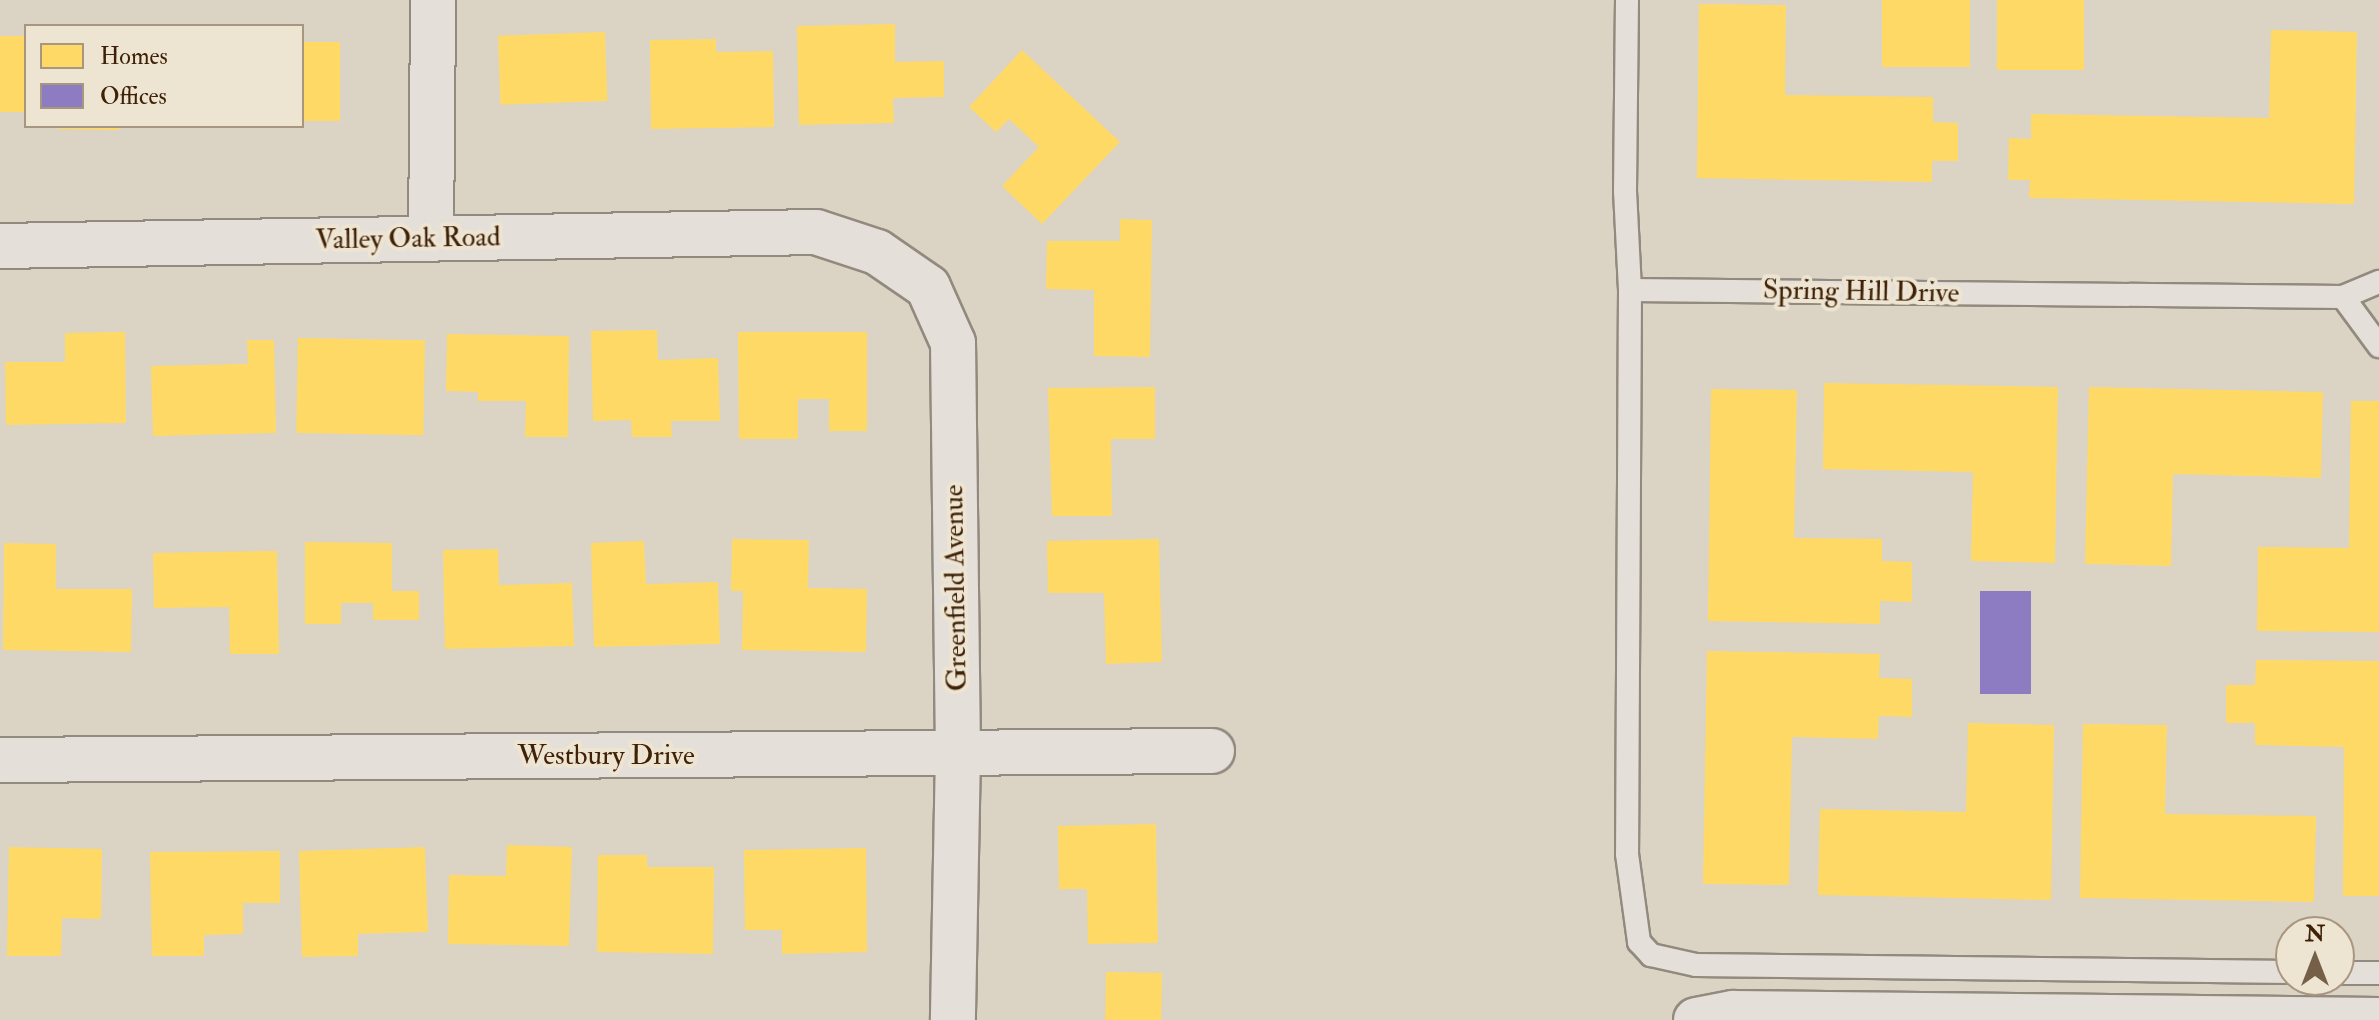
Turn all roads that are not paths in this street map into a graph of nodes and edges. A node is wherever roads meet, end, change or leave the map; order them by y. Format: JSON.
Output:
{"nodes":[{"id":1,"x":433,"y":0,"type":"edge"},
{"id":2,"x":1627,"y":0,"type":"edge"},
{"id":3,"x":816,"y":232,"type":"joint"},
{"id":4,"x":431,"y":239,"type":"junction"},
{"id":5,"x":0,"y":246,"type":"edge"},
{"id":6,"x":2379,"y":282,"type":"edge"},
{"id":7,"x":1630,"y":290,"type":"junction"},
{"id":8,"x":2343,"y":297,"type":"junction"},
{"id":9,"x":2379,"y":346,"type":"edge"},
{"id":10,"x":1212,"y":751,"type":"dead end"},
{"id":11,"x":958,"y":753,"type":"junction"},
{"id":12,"x":0,"y":760,"type":"edge"},
{"id":13,"x":2275,"y":972,"type":"edge"},
{"id":14,"x":2355,"y":973,"type":"edge"},
{"id":15,"x":2379,"y":973,"type":"edge"},
{"id":16,"x":2151,"y":1019,"type":"edge"},
{"id":17,"x":953,"y":1020,"type":"edge"},
{"id":18,"x":1696,"y":1020,"type":"edge"},
{"id":19,"x":2379,"y":1020,"type":"edge"}],
"edges":[{"from":1,"to":4,"type":"street"},
{"from":2,"to":7,"type":"lane"},
{"from":3,"to":4,"type":"street","name":"Valley Oak Road"},
{"from":3,"to":11,"type":"street","name":"Greenfield Avenue"},
{"from":4,"to":5,"type":"street","name":"Valley Oak Road"},
{"from":6,"to":8,"type":"lane","name":"Spring Hill Drive"},
{"from":7,"to":8,"type":"lane","name":"Spring Hill Drive"},
{"from":7,"to":13,"type":"lane"},
{"from":8,"to":9,"type":"lane"},
{"from":10,"to":11,"type":"street","name":"Westbury Drive"},
{"from":11,"to":12,"type":"street","name":"Westbury Drive"},
{"from":11,"to":17,"type":"street","name":"Greenfield Avenue"},
{"from":14,"to":15,"type":"lane"},
{"from":16,"to":18,"type":"street"},
{"from":16,"to":19,"type":"street"}]}
